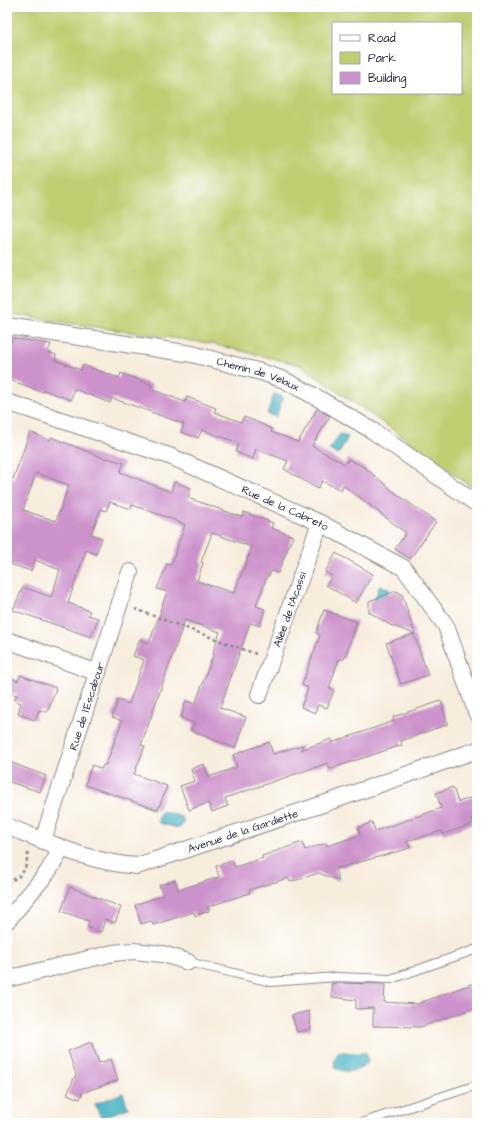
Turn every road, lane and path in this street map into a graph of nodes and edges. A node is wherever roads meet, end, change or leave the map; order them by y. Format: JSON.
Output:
{"nodes":[{"id":1,"x":7,"y":326,"type":"edge"},
{"id":2,"x":7,"y":402,"type":"edge"},
{"id":3,"x":477,"y":504,"type":"edge"},
{"id":4,"x":320,"y":523,"type":"junction"},
{"id":5,"x":130,"y":572,"type":"dead end"},
{"id":6,"x":120,"y":604,"type":"junction"},
{"id":7,"x":7,"y":640,"type":"edge"},
{"id":8,"x":271,"y":660,"type":"junction"},
{"id":9,"x":98,"y":673,"type":"junction"},
{"id":10,"x":259,"y":695,"type":"dead end"},
{"id":11,"x":477,"y":714,"type":"edge"},
{"id":12,"x":477,"y":750,"type":"edge"},
{"id":13,"x":7,"y":826,"type":"edge"},
{"id":14,"x":43,"y":840,"type":"junction"},
{"id":15,"x":61,"y":848,"type":"junction"},
{"id":16,"x":29,"y":852,"type":"dead end"},
{"id":17,"x":7,"y":882,"type":"edge"},
{"id":18,"x":7,"y":921,"type":"edge"},
{"id":19,"x":477,"y":949,"type":"edge"},
{"id":20,"x":188,"y":962,"type":"joint"},
{"id":21,"x":7,"y":980,"type":"edge"},
{"id":22,"x":477,"y":1085,"type":"edge"},
{"id":23,"x":361,"y":1123,"type":"edge"}],
"edges":[{"from":1,"to":3,"type":"street","name":"Chemin de Velaux"},
{"from":2,"to":4,"type":"street","name":"Rue de la Cabreto"},
{"from":4,"to":8,"type":"street","name":"Allée de l'Acassi"},
{"from":4,"to":11,"type":"street","name":"Rue de la Cabreto"},
{"from":5,"to":6,"type":"street","name":"Rue de l'Escabour"},
{"from":6,"to":8,"type":"path"},
{"from":6,"to":9,"type":"street","name":"Rue de l'Escabour"},
{"from":7,"to":9,"type":"street"},
{"from":8,"to":10,"type":"street","name":"Allée de l'Acassi"},
{"from":9,"to":14,"type":"street","name":"Rue de l'Escabour"},
{"from":12,"to":15,"type":"street","name":"Avenue de la Gardiette"},
{"from":13,"to":14,"type":"street","name":"Avenue de la Gardiette"},
{"from":14,"to":15,"type":"street","name":"Avenue de la Gardiette"},
{"from":15,"to":18,"type":"street"},
{"from":16,"to":17,"type":"path"},
{"from":19,"to":20,"type":"lane"},
{"from":20,"to":21,"type":"street"},
{"from":22,"to":23,"type":"lane"}]}
